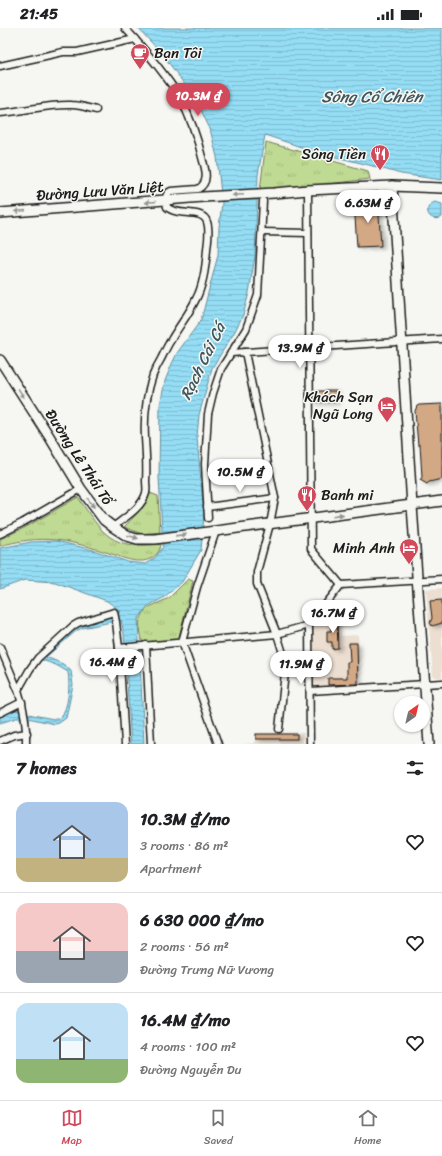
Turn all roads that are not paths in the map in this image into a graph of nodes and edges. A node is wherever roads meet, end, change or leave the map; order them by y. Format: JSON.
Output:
{"nodes":[{"id":1,"x":125,"y":28,"type":"edge"},
{"id":2,"x":135,"y":39,"type":"junction"},
{"id":3,"x":0,"y":66,"type":"edge"},
{"id":4,"x":96,"y":110,"type":"dead end"},
{"id":5,"x":0,"y":113,"type":"edge"},
{"id":6,"x":392,"y":186,"type":"junction"},
{"id":7,"x":442,"y":188,"type":"edge"},
{"id":8,"x":308,"y":190,"type":"junction"},
{"id":9,"x":166,"y":200,"type":"junction"},
{"id":10,"x":263,"y":201,"type":"dead end"},
{"id":11,"x":0,"y":213,"type":"edge"},
{"id":12,"x":262,"y":232,"type":"junction"},
{"id":13,"x":308,"y":233,"type":"junction"},
{"id":14,"x":442,"y":339,"type":"edge"},
{"id":15,"x":402,"y":342,"type":"junction"},
{"id":16,"x":309,"y":348,"type":"junction"},
{"id":17,"x":245,"y":352,"type":"junction"},
{"id":18,"x":231,"y":353,"type":"junction"},
{"id":19,"x":0,"y":360,"type":"edge"},
{"id":20,"x":81,"y":489,"type":"junction"},
{"id":21,"x":275,"y":498,"type":"junction"},
{"id":22,"x":442,"y":501,"type":"edge"},
{"id":23,"x":412,"y":506,"type":"junction"},
{"id":24,"x":207,"y":507,"type":"junction"},
{"id":25,"x":208,"y":518,"type":"dead end"},
{"id":26,"x":311,"y":519,"type":"junction"},
{"id":27,"x":270,"y":524,"type":"junction"},
{"id":28,"x":113,"y":527,"type":"junction"},
{"id":29,"x":212,"y":531,"type":"junction"},
{"id":30,"x":0,"y":534,"type":"edge"},
{"id":31,"x":442,"y":579,"type":"edge"},
{"id":32,"x":417,"y":581,"type":"junction"},
{"id":33,"x":341,"y":585,"type":"junction"},
{"id":34,"x":309,"y":625,"type":"junction"},
{"id":35,"x":277,"y":634,"type":"junction"},
{"id":36,"x":182,"y":642,"type":"junction"},
{"id":37,"x":145,"y":646,"type":"junction"},
{"id":38,"x":0,"y":647,"type":"edge"},
{"id":39,"x":121,"y":648,"type":"junction"},
{"id":40,"x":442,"y":683,"type":"edge"},
{"id":41,"x":424,"y":684,"type":"junction"},
{"id":42,"x":18,"y":690,"type":"junction"},
{"id":43,"x":310,"y":691,"type":"junction"},
{"id":44,"x":22,"y":704,"type":"junction"},
{"id":45,"x":0,"y":713,"type":"edge"},
{"id":46,"x":279,"y":729,"type":"dead end"},
{"id":47,"x":27,"y":733,"type":"junction"},
{"id":48,"x":0,"y":741,"type":"edge"},
{"id":49,"x":26,"y":744,"type":"edge"},
{"id":50,"x":125,"y":744,"type":"edge"},
{"id":51,"x":151,"y":744,"type":"edge"},
{"id":52,"x":218,"y":744,"type":"edge"},
{"id":53,"x":310,"y":744,"type":"edge"},
{"id":54,"x":429,"y":744,"type":"edge"}],
"edges":[{"from":1,"to":2,"type":"street"},
{"from":2,"to":3,"type":"street"},
{"from":2,"to":9,"type":"street"},
{"from":4,"to":5,"type":"street"},
{"from":6,"to":7,"type":"main road","name":"Đường Lưu Văn Liệt"},
{"from":6,"to":8,"type":"main road","name":"Đường Lưu Văn Liệt"},
{"from":6,"to":15,"type":"main road"},
{"from":8,"to":9,"type":"main road","name":"Đường Lưu Văn Liệt","one_way":true},
{"from":8,"to":13,"type":"street"},
{"from":9,"to":11,"type":"main road","name":"Đường Lưu Văn Liệt","one_way":true},
{"from":9,"to":28,"type":"street"},
{"from":10,"to":12,"type":"street"},
{"from":12,"to":13,"type":"street"},
{"from":12,"to":18,"type":"street"},
{"from":13,"to":16,"type":"street"},
{"from":14,"to":15,"type":"street"},
{"from":15,"to":16,"type":"street"},
{"from":15,"to":23,"type":"main road"},
{"from":16,"to":17,"type":"street"},
{"from":16,"to":26,"type":"street"},
{"from":17,"to":18,"type":"street"},
{"from":17,"to":21,"type":"street"},
{"from":18,"to":24,"type":"street"},
{"from":19,"to":20,"type":"main road","name":"Đường Lê Thái Tổ","one_way":true},
{"from":20,"to":28,"type":"main road","name":"Đường Lê Thái Tổ","one_way":true},
{"from":20,"to":30,"type":"street"},
{"from":21,"to":24,"type":"street"},
{"from":21,"to":27,"type":"street"},
{"from":22,"to":23,"type":"main road","name":"Đường Lê Thái Tổ"},
{"from":26,"to":23,"type":"main road","name":"Đường Lê Thái Tổ","one_way":true},
{"from":23,"to":32,"type":"main road"},
{"from":24,"to":25,"type":"street"},
{"from":26,"to":27,"type":"main road","name":"Đường Lê Thái Tổ"},
{"from":26,"to":33,"type":"street"},
{"from":27,"to":29,"type":"main road","name":"Đường Lê Thái Tổ"},
{"from":27,"to":35,"type":"street"},
{"from":28,"to":29,"type":"main road","name":"Đường Lê Thái Tổ","one_way":true},
{"from":29,"to":36,"type":"street"},
{"from":31,"to":32,"type":"street"},
{"from":32,"to":33,"type":"street"},
{"from":32,"to":41,"type":"main road"},
{"from":33,"to":34,"type":"street"},
{"from":34,"to":35,"type":"street"},
{"from":34,"to":43,"type":"street"},
{"from":35,"to":36,"type":"street"},
{"from":35,"to":46,"type":"street"},
{"from":36,"to":37,"type":"street"},
{"from":36,"to":52,"type":"street"},
{"from":37,"to":39,"type":"street"},
{"from":37,"to":51,"type":"street"},
{"from":38,"to":42,"type":"street"},
{"from":39,"to":42,"type":"street"},
{"from":39,"to":50,"type":"street"},
{"from":40,"to":41,"type":"street"},
{"from":41,"to":43,"type":"street"},
{"from":41,"to":54,"type":"main road"},
{"from":42,"to":44,"type":"street"},
{"from":43,"to":53,"type":"street"},
{"from":44,"to":45,"type":"street"},
{"from":44,"to":47,"type":"street"},
{"from":47,"to":48,"type":"street"},
{"from":47,"to":49,"type":"street"}]}
